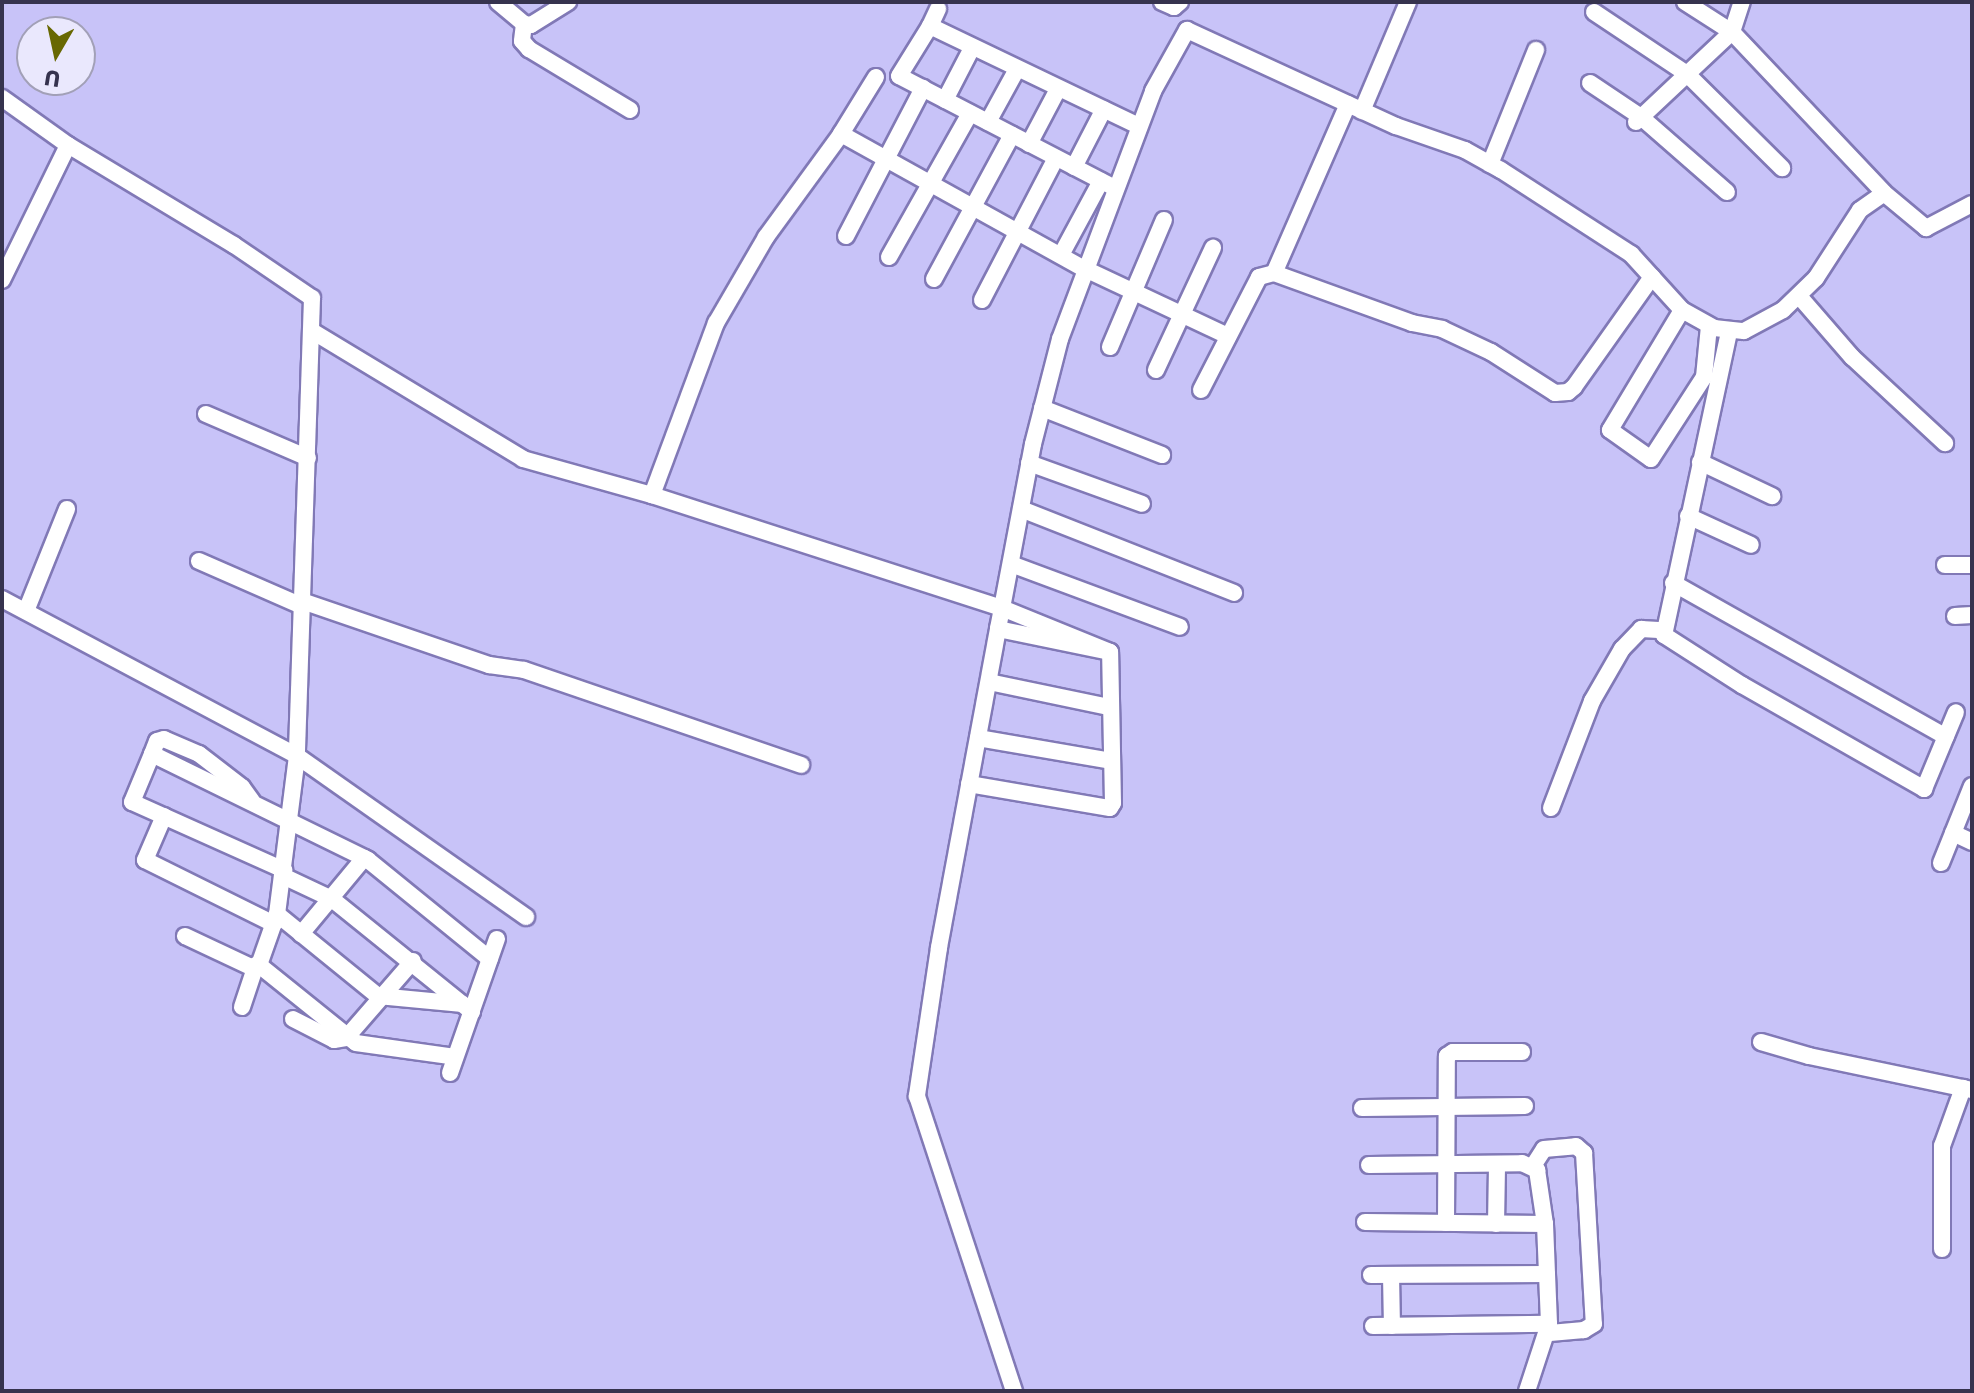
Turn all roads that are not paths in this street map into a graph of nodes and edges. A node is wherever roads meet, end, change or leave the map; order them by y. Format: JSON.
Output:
{"nodes":[{"id":1,"x":498,"y":2,"type":"edge"},
{"id":2,"x":568,"y":2,"type":"edge"},
{"id":3,"x":1162,"y":2,"type":"edge"},
{"id":4,"x":1180,"y":2,"type":"edge"},
{"id":5,"x":1408,"y":2,"type":"edge"},
{"id":6,"x":1685,"y":2,"type":"edge"},
{"id":7,"x":1742,"y":2,"type":"edge"},
{"id":8,"x":938,"y":9,"type":"dead end"},
{"id":9,"x":1594,"y":12,"type":"dead end"},
{"id":10,"x":524,"y":24,"type":"junction"},
{"id":11,"x":930,"y":26,"type":"junction"},
{"id":12,"x":1732,"y":32,"type":"junction"},
{"id":13,"x":972,"y":48,"type":"junction"},
{"id":14,"x":1536,"y":50,"type":"dead end"},
{"id":15,"x":1017,"y":69,"type":"junction"},
{"id":16,"x":1687,"y":74,"type":"junction"},
{"id":17,"x":876,"y":77,"type":"dead end"},
{"id":18,"x":1590,"y":83,"type":"dead end"},
{"id":19,"x":923,"y":88,"type":"junction"},
{"id":20,"x":1058,"y":89,"type":"junction"},
{"id":21,"x":2,"y":98,"type":"edge"},
{"id":22,"x":945,"y":100,"type":"junction"},
{"id":23,"x":1355,"y":108,"type":"junction"},
{"id":24,"x":1104,"y":109,"type":"junction"},
{"id":25,"x":630,"y":110,"type":"dead end"},
{"id":26,"x":970,"y":113,"type":"junction"},
{"id":27,"x":1639,"y":119,"type":"junction"},
{"id":28,"x":988,"y":122,"type":"junction"},
{"id":29,"x":1139,"y":126,"type":"junction"},
{"id":30,"x":841,"y":134,"type":"junction"},
{"id":31,"x":1012,"y":135,"type":"junction"},
{"id":32,"x":1029,"y":144,"type":"junction"},
{"id":33,"x":68,"y":145,"type":"junction"},
{"id":34,"x":1056,"y":158,"type":"junction"},
{"id":35,"x":887,"y":159,"type":"junction"},
{"id":36,"x":1490,"y":164,"type":"junction"},
{"id":37,"x":1074,"y":167,"type":"junction"},
{"id":38,"x":1782,"y":168,"type":"dead end"},
{"id":39,"x":929,"y":184,"type":"junction"},
{"id":40,"x":1108,"y":185,"type":"junction"},
{"id":41,"x":1727,"y":192,"type":"dead end"},
{"id":42,"x":1884,"y":193,"type":"junction"},
{"id":43,"x":971,"y":209,"type":"junction"},
{"id":44,"x":1968,"y":211,"type":"edge"},
{"id":45,"x":1164,"y":220,"type":"dead end"},
{"id":46,"x":1018,"y":233,"type":"junction"},
{"id":47,"x":846,"y":236,"type":"dead end"},
{"id":48,"x":1213,"y":248,"type":"dead end"},
{"id":49,"x":1061,"y":255,"type":"junction"},
{"id":50,"x":889,"y":257,"type":"dead end"},
{"id":51,"x":1085,"y":269,"type":"junction"},
{"id":52,"x":1274,"y":273,"type":"junction"},
{"id":53,"x":1652,"y":277,"type":"junction"},
{"id":54,"x":934,"y":279,"type":"dead end"},
{"id":55,"x":2,"y":280,"type":"edge"},
{"id":56,"x":1133,"y":289,"type":"junction"},
{"id":57,"x":1799,"y":296,"type":"junction"},
{"id":58,"x":982,"y":300,"type":"dead end"},
{"id":59,"x":1682,"y":310,"type":"junction"},
{"id":60,"x":1182,"y":312,"type":"junction"},
{"id":61,"x":1709,"y":326,"type":"junction"},
{"id":62,"x":312,"y":331,"type":"junction"},
{"id":63,"x":1729,"y":332,"type":"junction"},
{"id":64,"x":1228,"y":336,"type":"junction"},
{"id":65,"x":1110,"y":347,"type":"dead end"},
{"id":66,"x":1156,"y":370,"type":"dead end"},
{"id":67,"x":1201,"y":390,"type":"dead end"},
{"id":68,"x":1042,"y":408,"type":"junction"},
{"id":69,"x":206,"y":414,"type":"dead end"},
{"id":70,"x":1945,"y":443,"type":"dead end"},
{"id":71,"x":1162,"y":455,"type":"dead end"},
{"id":72,"x":308,"y":458,"type":"junction"},
{"id":73,"x":1700,"y":462,"type":"junction"},
{"id":74,"x":1029,"y":463,"type":"junction"},
{"id":75,"x":652,"y":495,"type":"junction"},
{"id":76,"x":1772,"y":496,"type":"dead end"},
{"id":77,"x":1142,"y":504,"type":"dead end"},
{"id":78,"x":67,"y":509,"type":"dead end"},
{"id":79,"x":1021,"y":509,"type":"junction"},
{"id":80,"x":1688,"y":516,"type":"junction"},
{"id":81,"x":1751,"y":545,"type":"dead end"},
{"id":82,"x":199,"y":561,"type":"dead end"},
{"id":83,"x":1011,"y":564,"type":"junction"},
{"id":84,"x":1945,"y":565,"type":"dead end"},
{"id":85,"x":1972,"y":565,"type":"edge"},
{"id":86,"x":1673,"y":583,"type":"junction"},
{"id":87,"x":1234,"y":593,"type":"dead end"},
{"id":88,"x":302,"y":604,"type":"junction"},
{"id":89,"x":4,"y":606,"type":"edge"},
{"id":90,"x":1002,"y":608,"type":"junction"},
{"id":91,"x":26,"y":611,"type":"junction"},
{"id":92,"x":1180,"y":627,"type":"dead end"},
{"id":93,"x":998,"y":629,"type":"junction"},
{"id":94,"x":1663,"y":630,"type":"junction"},
{"id":95,"x":1110,"y":652,"type":"junction"},
{"id":96,"x":989,"y":682,"type":"junction"},
{"id":97,"x":1109,"y":707,"type":"junction"},
{"id":98,"x":1956,"y":712,"type":"dead end"},
{"id":99,"x":1946,"y":737,"type":"junction"},
{"id":100,"x":978,"y":738,"type":"junction"},
{"id":101,"x":297,"y":756,"type":"junction"},
{"id":102,"x":1111,"y":761,"type":"junction"},
{"id":103,"x":801,"y":765,"type":"dead end"},
{"id":104,"x":969,"y":784,"type":"junction"},
{"id":105,"x":1972,"y":787,"type":"edge"},
{"id":106,"x":1551,"y":808,"type":"dead end"},
{"id":107,"x":164,"y":816,"type":"junction"},
{"id":108,"x":291,"y":822,"type":"junction"},
{"id":109,"x":1953,"y":833,"type":"junction"},
{"id":110,"x":1972,"y":842,"type":"edge"},
{"id":111,"x":364,"y":858,"type":"junction"},
{"id":112,"x":1941,"y":863,"type":"dead end"},
{"id":113,"x":283,"y":873,"type":"junction"},
{"id":114,"x":332,"y":899,"type":"junction"},
{"id":115,"x":526,"y":917,"type":"dead end"},
{"id":116,"x":276,"y":919,"type":"junction"},
{"id":117,"x":301,"y":934,"type":"junction"},
{"id":118,"x":185,"y":936,"type":"dead end"},
{"id":119,"x":497,"y":939,"type":"dead end"},
{"id":120,"x":490,"y":959,"type":"junction"},
{"id":121,"x":413,"y":961,"type":"junction"},
{"id":122,"x":257,"y":967,"type":"junction"},
{"id":123,"x":299,"y":998,"type":"junction"},
{"id":124,"x":384,"y":998,"type":"junction"},
{"id":125,"x":242,"y":1007,"type":"dead end"},
{"id":126,"x":467,"y":1008,"type":"junction"},
{"id":127,"x":293,"y":1019,"type":"junction"},
{"id":128,"x":287,"y":1037,"type":"dead end"},
{"id":129,"x":346,"y":1038,"type":"junction"},
{"id":130,"x":1761,"y":1042,"type":"dead end"},
{"id":131,"x":1522,"y":1052,"type":"dead end"},
{"id":132,"x":1967,"y":1089,"type":"edge"},
{"id":133,"x":1525,"y":1106,"type":"dead end"},
{"id":134,"x":1446,"y":1107,"type":"junction"},
{"id":135,"x":1362,"y":1108,"type":"dead end"},
{"id":136,"x":1446,"y":1164,"type":"junction"},
{"id":137,"x":1497,"y":1164,"type":"junction"},
{"id":138,"x":1369,"y":1165,"type":"dead end"},
{"id":139,"x":1533,"y":1166,"type":"junction"},
{"id":140,"x":1365,"y":1222,"type":"dead end"},
{"id":141,"x":1446,"y":1223,"type":"junction"},
{"id":142,"x":1496,"y":1224,"type":"junction"},
{"id":143,"x":1545,"y":1224,"type":"junction"},
{"id":144,"x":1942,"y":1249,"type":"dead end"},
{"id":145,"x":1547,"y":1274,"type":"junction"},
{"id":146,"x":1371,"y":1275,"type":"dead end"},
{"id":147,"x":1391,"y":1275,"type":"junction"},
{"id":148,"x":1373,"y":1326,"type":"dead end"},
{"id":149,"x":1392,"y":1326,"type":"junction"},
{"id":150,"x":1548,"y":1329,"type":"junction"},
{"id":151,"x":1014,"y":1391,"type":"edge"},
{"id":152,"x":1527,"y":1391,"type":"edge"}],
"edges":[{"from":1,"to":10,"type":"street"},
{"from":2,"to":10,"type":"street"},
{"from":3,"to":4,"type":"street"},
{"from":5,"to":23,"type":"street"},
{"from":6,"to":12,"type":"street"},
{"from":7,"to":12,"type":"street"},
{"from":8,"to":11,"type":"street"},
{"from":9,"to":16,"type":"street"},
{"from":10,"to":25,"type":"street"},
{"from":11,"to":13,"type":"street"},
{"from":11,"to":19,"type":"street"},
{"from":12,"to":16,"type":"street"},
{"from":12,"to":42,"type":"street"},
{"from":13,"to":15,"type":"street"},
{"from":13,"to":22,"type":"street"},
{"from":14,"to":36,"type":"street"},
{"from":15,"to":20,"type":"street"},
{"from":15,"to":28,"type":"street"},
{"from":16,"to":27,"type":"street"},
{"from":16,"to":38,"type":"street"},
{"from":17,"to":30,"type":"street"},
{"from":18,"to":27,"type":"street"},
{"from":19,"to":22,"type":"street"},
{"from":19,"to":35,"type":"street"},
{"from":20,"to":24,"type":"street"},
{"from":20,"to":32,"type":"street"},
{"from":21,"to":33,"type":"street"},
{"from":22,"to":26,"type":"street"},
{"from":23,"to":29,"type":"street"},
{"from":23,"to":36,"type":"street"},
{"from":23,"to":52,"type":"street"},
{"from":24,"to":29,"type":"street"},
{"from":24,"to":37,"type":"street"},
{"from":26,"to":28,"type":"street"},
{"from":26,"to":39,"type":"street"},
{"from":27,"to":41,"type":"street"},
{"from":28,"to":31,"type":"street"},
{"from":29,"to":40,"type":"street"},
{"from":30,"to":35,"type":"street"},
{"from":30,"to":75,"type":"street"},
{"from":31,"to":32,"type":"street"},
{"from":31,"to":43,"type":"street"},
{"from":32,"to":34,"type":"street"},
{"from":33,"to":55,"type":"street"},
{"from":33,"to":62,"type":"street"},
{"from":34,"to":37,"type":"street"},
{"from":34,"to":46,"type":"street"},
{"from":35,"to":39,"type":"street"},
{"from":35,"to":47,"type":"street"},
{"from":36,"to":53,"type":"street"},
{"from":37,"to":40,"type":"street"},
{"from":39,"to":43,"type":"street"},
{"from":39,"to":50,"type":"street"},
{"from":40,"to":49,"type":"street"},
{"from":40,"to":51,"type":"street"},
{"from":42,"to":44,"type":"street"},
{"from":42,"to":57,"type":"street"},
{"from":43,"to":46,"type":"street"},
{"from":43,"to":54,"type":"street"},
{"from":45,"to":56,"type":"street"},
{"from":46,"to":49,"type":"street"},
{"from":46,"to":58,"type":"street"},
{"from":48,"to":60,"type":"street"},
{"from":49,"to":51,"type":"street"},
{"from":51,"to":56,"type":"street"},
{"from":51,"to":68,"type":"street"},
{"from":52,"to":53,"type":"street"},
{"from":52,"to":64,"type":"street"},
{"from":53,"to":59,"type":"street"},
{"from":56,"to":60,"type":"street"},
{"from":56,"to":65,"type":"street"},
{"from":57,"to":63,"type":"street"},
{"from":57,"to":70,"type":"street"},
{"from":59,"to":61,"type":"street"},
{"from":59,"to":61,"type":"street"},
{"from":60,"to":64,"type":"street"},
{"from":60,"to":66,"type":"street"},
{"from":61,"to":63,"type":"street"},
{"from":62,"to":72,"type":"street"},
{"from":62,"to":75,"type":"street"},
{"from":63,"to":73,"type":"street"},
{"from":64,"to":67,"type":"street"},
{"from":68,"to":71,"type":"street"},
{"from":68,"to":74,"type":"street"},
{"from":69,"to":72,"type":"street"},
{"from":72,"to":88,"type":"street"},
{"from":73,"to":76,"type":"street"},
{"from":73,"to":80,"type":"street"},
{"from":74,"to":77,"type":"street"},
{"from":74,"to":79,"type":"street"},
{"from":75,"to":90,"type":"street"},
{"from":78,"to":91,"type":"street"},
{"from":79,"to":83,"type":"street"},
{"from":79,"to":87,"type":"street"},
{"from":80,"to":81,"type":"street"},
{"from":80,"to":86,"type":"street"},
{"from":82,"to":88,"type":"street"},
{"from":83,"to":90,"type":"street"},
{"from":83,"to":92,"type":"street"},
{"from":84,"to":85,"type":"street"},
{"from":86,"to":94,"type":"street"},
{"from":86,"to":99,"type":"street"},
{"from":88,"to":101,"type":"street"},
{"from":88,"to":103,"type":"street"},
{"from":89,"to":91,"type":"street"},
{"from":90,"to":93,"type":"street"},
{"from":90,"to":95,"type":"street"},
{"from":91,"to":101,"type":"street"},
{"from":93,"to":95,"type":"street"},
{"from":93,"to":96,"type":"street"},
{"from":94,"to":99,"type":"street"},
{"from":94,"to":106,"type":"street"},
{"from":95,"to":97,"type":"street"},
{"from":96,"to":97,"type":"street"},
{"from":96,"to":100,"type":"street"},
{"from":97,"to":102,"type":"street"},
{"from":98,"to":99,"type":"street"},
{"from":100,"to":102,"type":"street"},
{"from":100,"to":104,"type":"street"},
{"from":101,"to":108,"type":"street"},
{"from":101,"to":115,"type":"street"},
{"from":102,"to":104,"type":"street"},
{"from":104,"to":151,"type":"street"},
{"from":105,"to":109,"type":"street"},
{"from":107,"to":108,"type":"street"},
{"from":107,"to":113,"type":"street"},
{"from":107,"to":116,"type":"street"},
{"from":108,"to":111,"type":"street"},
{"from":108,"to":113,"type":"street"},
{"from":109,"to":110,"type":"street"},
{"from":109,"to":112,"type":"street"},
{"from":111,"to":114,"type":"street"},
{"from":111,"to":120,"type":"street"},
{"from":113,"to":114,"type":"street"},
{"from":113,"to":116,"type":"street"},
{"from":114,"to":117,"type":"street"},
{"from":114,"to":121,"type":"street"},
{"from":116,"to":117,"type":"street"},
{"from":116,"to":122,"type":"street"},
{"from":117,"to":124,"type":"street"},
{"from":118,"to":122,"type":"street"},
{"from":119,"to":120,"type":"street"},
{"from":120,"to":126,"type":"street"},
{"from":121,"to":124,"type":"street"},
{"from":121,"to":126,"type":"street"},
{"from":122,"to":123,"type":"street"},
{"from":122,"to":125,"type":"street"},
{"from":123,"to":127,"type":"street"},
{"from":123,"to":129,"type":"street"},
{"from":124,"to":126,"type":"street"},
{"from":124,"to":129,"type":"street"},
{"from":126,"to":129,"type":"street"},
{"from":127,"to":128,"type":"street"},
{"from":127,"to":129,"type":"street"},
{"from":130,"to":132,"type":"street"},
{"from":131,"to":134,"type":"street"},
{"from":132,"to":144,"type":"street"},
{"from":133,"to":134,"type":"street"},
{"from":134,"to":135,"type":"street"},
{"from":134,"to":136,"type":"street"},
{"from":136,"to":137,"type":"street"},
{"from":136,"to":138,"type":"street"},
{"from":136,"to":141,"type":"street"},
{"from":137,"to":139,"type":"street"},
{"from":137,"to":142,"type":"street"},
{"from":139,"to":143,"type":"street"},
{"from":139,"to":150,"type":"street"},
{"from":140,"to":141,"type":"street"},
{"from":141,"to":142,"type":"street"},
{"from":142,"to":143,"type":"street"},
{"from":143,"to":145,"type":"street"},
{"from":145,"to":147,"type":"street"},
{"from":145,"to":150,"type":"street"},
{"from":146,"to":147,"type":"street"},
{"from":147,"to":149,"type":"street"},
{"from":148,"to":149,"type":"street"},
{"from":149,"to":150,"type":"street"},
{"from":150,"to":152,"type":"street"}]}
